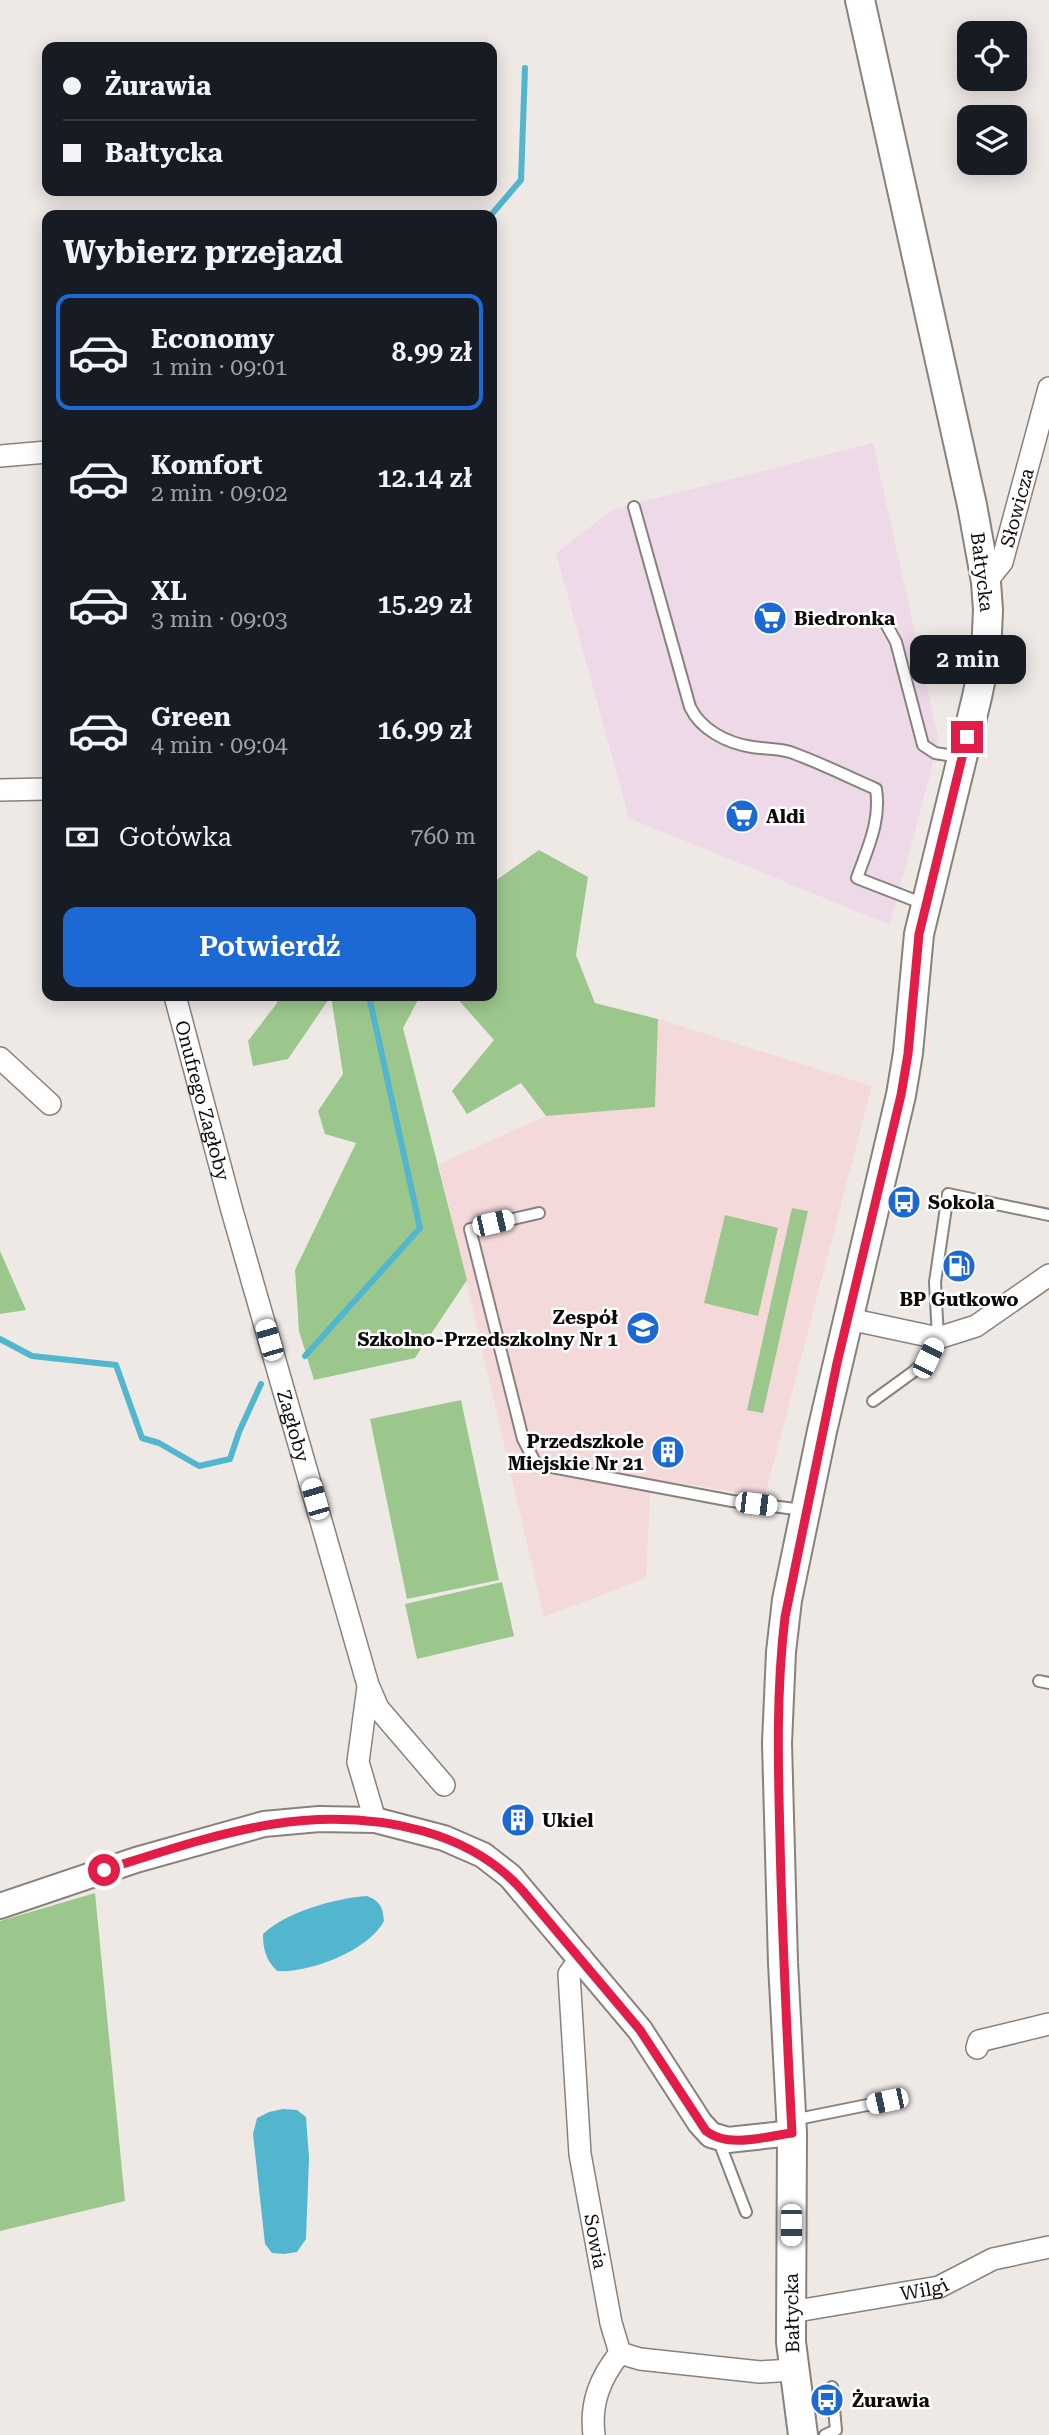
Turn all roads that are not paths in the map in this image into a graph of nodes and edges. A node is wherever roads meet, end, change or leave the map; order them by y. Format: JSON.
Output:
{"nodes":[{"id":1,"x":860,"y":0,"type":"edge"},
{"id":2,"x":1049,"y":388,"type":"edge"},
{"id":3,"x":42,"y":453,"type":"edge"},
{"id":4,"x":0,"y":457,"type":"edge"},
{"id":5,"x":634,"y":507,"type":"dead end"},
{"id":6,"x":986,"y":582,"type":"junction"},
{"id":7,"x":886,"y":622,"type":"dead end"},
{"id":8,"x":962,"y":757,"type":"junction"},
{"id":9,"x":42,"y":789,"type":"edge"},
{"id":10,"x":0,"y":790,"type":"edge"},
{"id":11,"x":925,"y":905,"type":"junction"},
{"id":12,"x":176,"y":1001,"type":"edge"},
{"id":13,"x":0,"y":1058,"type":"edge"},
{"id":14,"x":50,"y":1104,"type":"dead end"},
{"id":15,"x":231,"y":1207,"type":"joint"},
{"id":16,"x":539,"y":1213,"type":"dead end"},
{"id":17,"x":1049,"y":1216,"type":"edge"},
{"id":18,"x":1049,"y":1275,"type":"edge"},
{"id":19,"x":849,"y":1320,"type":"junction"},
{"id":20,"x":938,"y":1338,"type":"junction"},
{"id":21,"x":873,"y":1401,"type":"dead end"},
{"id":22,"x":806,"y":1511,"type":"junction"},
{"id":23,"x":368,"y":1685,"type":"junction"},
{"id":24,"x":444,"y":1785,"type":"dead end"},
{"id":25,"x":375,"y":1820,"type":"junction"},
{"id":26,"x":0,"y":1906,"type":"edge"},
{"id":27,"x":581,"y":1958,"type":"junction"},
{"id":28,"x":1049,"y":2024,"type":"edge"},
{"id":29,"x":977,"y":2048,"type":"dead end"},
{"id":30,"x":887,"y":2101,"type":"dead end"},
{"id":31,"x":791,"y":2127,"type":"junction"},
{"id":32,"x":718,"y":2138,"type":"junction"},
{"id":33,"x":746,"y":2212,"type":"dead end"},
{"id":34,"x":1049,"y":2247,"type":"edge"},
{"id":35,"x":791,"y":2312,"type":"junction"},
{"id":36,"x":620,"y":2353,"type":"junction"},
{"id":37,"x":793,"y":2371,"type":"junction"},
{"id":38,"x":832,"y":2387,"type":"dead end"},
{"id":39,"x":594,"y":2435,"type":"edge"},
{"id":40,"x":803,"y":2435,"type":"edge"},
{"id":41,"x":825,"y":2435,"type":"edge"}],
"edges":[{"from":1,"to":6,"type":"main road","name":"Bałtycka"},
{"from":2,"to":6,"type":"street","name":"Słowicza"},
{"from":3,"to":4,"type":"street"},
{"from":5,"to":11,"type":"lane"},
{"from":6,"to":8,"type":"main road","name":"Bałtycka"},
{"from":7,"to":8,"type":"lane"},
{"from":8,"to":11,"type":"main road","name":"Bałtycka"},
{"from":9,"to":10,"type":"street"},
{"from":11,"to":19,"type":"main road","name":"Bałtycka"},
{"from":12,"to":15,"type":"street","name":"Onufrego Zagłoby"},
{"from":13,"to":14,"type":"street"},
{"from":15,"to":23,"type":"street","name":"Zagłoby"},
{"from":16,"to":22,"type":"lane"},
{"from":17,"to":20,"type":"lane"},
{"from":18,"to":20,"type":"street"},
{"from":19,"to":20,"type":"street"},
{"from":19,"to":22,"type":"main road","name":"Bałtycka"},
{"from":20,"to":21,"type":"lane"},
{"from":22,"to":31,"type":"main road","name":"Bałtycka"},
{"from":23,"to":24,"type":"street","name":"Zagłoby"},
{"from":23,"to":25,"type":"street","name":"Zagłoby"},
{"from":25,"to":26,"type":"street"},
{"from":25,"to":27,"type":"street"},
{"from":27,"to":32,"type":"street"},
{"from":27,"to":36,"type":"street","name":"Sowia"},
{"from":28,"to":29,"type":"street"},
{"from":30,"to":31,"type":"lane"},
{"from":31,"to":32,"type":"street"},
{"from":31,"to":35,"type":"main road","name":"Bałtycka"},
{"from":32,"to":33,"type":"lane"},
{"from":34,"to":35,"type":"street","name":"Wilgi"},
{"from":35,"to":37,"type":"main road","name":"Bałtycka"},
{"from":36,"to":37,"type":"street"},
{"from":36,"to":39,"type":"street"},
{"from":37,"to":40,"type":"main road","name":"Bałtycka"},
{"from":38,"to":41,"type":"lane"}]}
